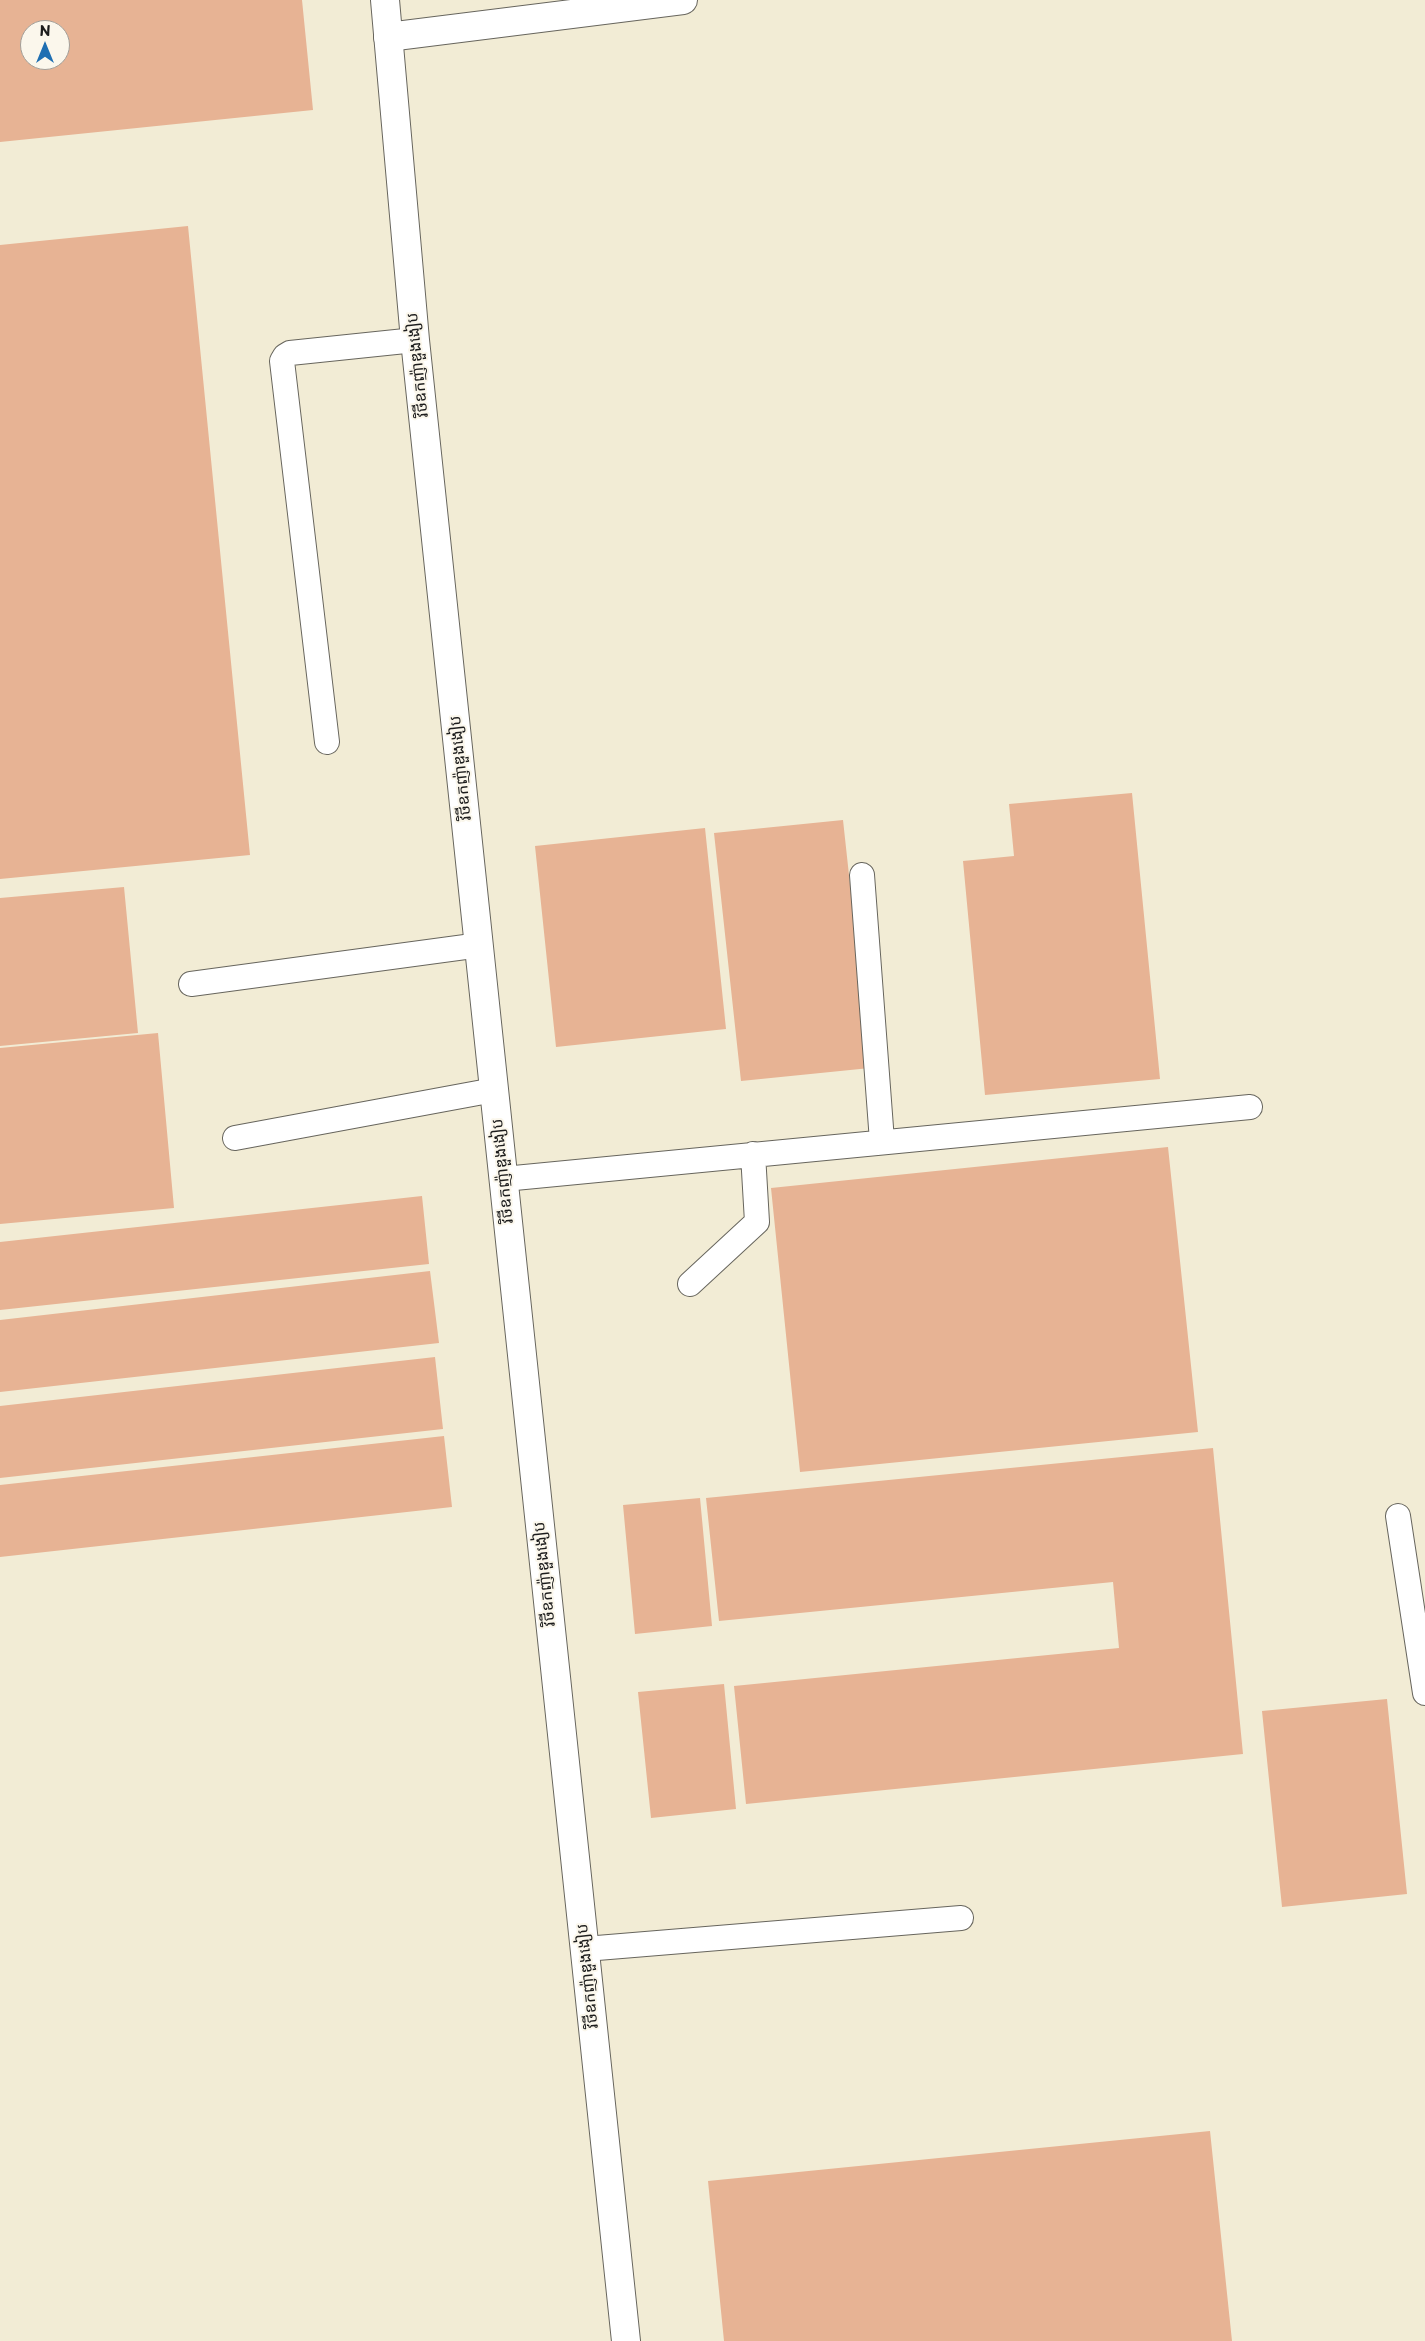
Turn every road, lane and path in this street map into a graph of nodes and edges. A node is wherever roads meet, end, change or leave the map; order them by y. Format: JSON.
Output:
{"nodes":[{"id":1,"x":385,"y":0,"type":"edge"},
{"id":2,"x":683,"y":0,"type":"edge"},
{"id":3,"x":388,"y":37,"type":"junction"},
{"id":4,"x":416,"y":340,"type":"junction"},
{"id":5,"x":326,"y":742,"type":"dead end"},
{"id":6,"x":862,"y":875,"type":"dead end"},
{"id":7,"x":480,"y":945,"type":"junction"},
{"id":8,"x":191,"y":984,"type":"dead end"},
{"id":9,"x":494,"y":1090,"type":"junction"},
{"id":10,"x":1250,"y":1107,"type":"dead end"},
{"id":11,"x":236,"y":1138,"type":"dead end"},
{"id":12,"x":882,"y":1142,"type":"junction"},
{"id":13,"x":753,"y":1154,"type":"junction"},
{"id":14,"x":504,"y":1179,"type":"junction"},
{"id":15,"x":690,"y":1284,"type":"dead end"},
{"id":16,"x":1398,"y":1516,"type":"dead end"},
{"id":17,"x":1425,"y":1693,"type":"edge"},
{"id":18,"x":961,"y":1918,"type":"dead end"},
{"id":19,"x":585,"y":1949,"type":"junction"},
{"id":20,"x":626,"y":2341,"type":"edge"}],
"edges":[{"from":1,"to":3,"type":"street","name":"វិថីឧកញ៉ាឌួងងៀប"},
{"from":2,"to":3,"type":"street"},
{"from":3,"to":4,"type":"street","name":"វិថីឧកញ៉ាឌួងងៀប"},
{"from":4,"to":5,"type":"lane"},
{"from":4,"to":7,"type":"street","name":"វិថីឧកញ៉ាឌួងងៀប"},
{"from":6,"to":12,"type":"lane"},
{"from":7,"to":8,"type":"lane"},
{"from":7,"to":9,"type":"street","name":"វិថីឧកញ៉ាឌួងងៀប"},
{"from":9,"to":11,"type":"lane"},
{"from":9,"to":14,"type":"street","name":"វិថីឧកញ៉ាឌួងងៀប"},
{"from":10,"to":12,"type":"lane"},
{"from":12,"to":13,"type":"lane"},
{"from":13,"to":14,"type":"lane"},
{"from":13,"to":15,"type":"lane"},
{"from":14,"to":19,"type":"street","name":"វិថីឧកញ៉ាឌួងងៀប"},
{"from":16,"to":17,"type":"lane"},
{"from":18,"to":19,"type":"lane"},
{"from":19,"to":20,"type":"street","name":"វិថីឧកញ៉ាឌួងងៀប"}]}
